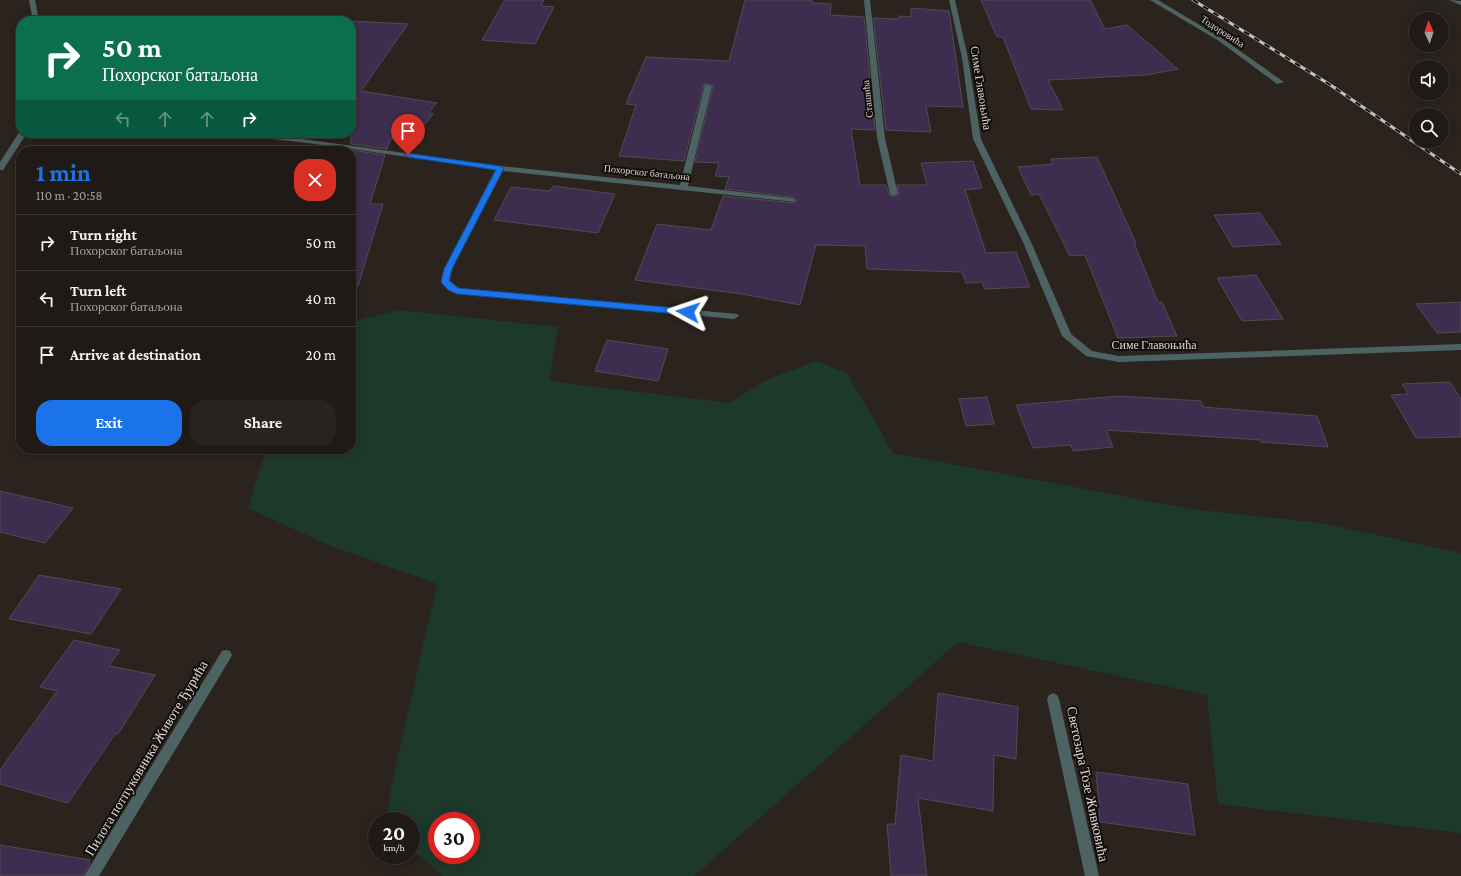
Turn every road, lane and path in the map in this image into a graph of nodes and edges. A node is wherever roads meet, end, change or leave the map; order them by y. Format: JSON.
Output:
{"nodes":[{"id":1,"x":867,"y":0,"type":"edge"},
{"id":2,"x":952,"y":0,"type":"edge"},
{"id":3,"x":1153,"y":0,"type":"edge"},
{"id":4,"x":1454,"y":0,"type":"edge"},
{"id":5,"x":34,"y":1,"type":"edge"},
{"id":6,"x":1461,"y":3,"type":"edge"},
{"id":7,"x":36,"y":16,"type":"edge"},
{"id":8,"x":1280,"y":82,"type":"dead end"},
{"id":9,"x":708,"y":86,"type":"dead end"},
{"id":10,"x":20,"y":138,"type":"edge"},
{"id":11,"x":281,"y":138,"type":"edge"},
{"id":12,"x":346,"y":146,"type":"edge"},
{"id":13,"x":356,"y":147,"type":"edge"},
{"id":14,"x":0,"y":168,"type":"edge"},
{"id":15,"x":500,"y":168,"type":"junction"},
{"id":16,"x":684,"y":187,"type":"junction"},
{"id":17,"x":894,"y":194,"type":"dead end"},
{"id":18,"x":792,"y":200,"type":"dead end"},
{"id":19,"x":734,"y":316,"type":"dead end"},
{"id":20,"x":1461,"y":347,"type":"edge"},
{"id":21,"x":226,"y":655,"type":"dead end"},
{"id":22,"x":1053,"y":699,"type":"dead end"},
{"id":23,"x":91,"y":876,"type":"edge"},
{"id":24,"x":1092,"y":876,"type":"edge"}],
"edges":[{"from":1,"to":17,"type":"street","name":"Сташића"},
{"from":2,"to":20,"type":"street","name":"Симе Главоњића"},
{"from":3,"to":8,"type":"street","name":"Тодоровића"},
{"from":4,"to":6,"type":"street"},
{"from":5,"to":7,"type":"street"},
{"from":9,"to":16,"type":"street"},
{"from":10,"to":14,"type":"street"},
{"from":11,"to":12,"type":"street","name":"Похорског батаљона"},
{"from":13,"to":15,"type":"street","name":"Похорског батаљона"},
{"from":15,"to":16,"type":"street","name":"Похорског батаљона"},
{"from":15,"to":19,"type":"street"},
{"from":16,"to":18,"type":"street","name":"Похорског батаљона"},
{"from":21,"to":23,"type":"street","name":"Пилота потпуковника Животе Ђурића"},
{"from":22,"to":24,"type":"street","name":"Светозара Тозе Живковића"}]}
